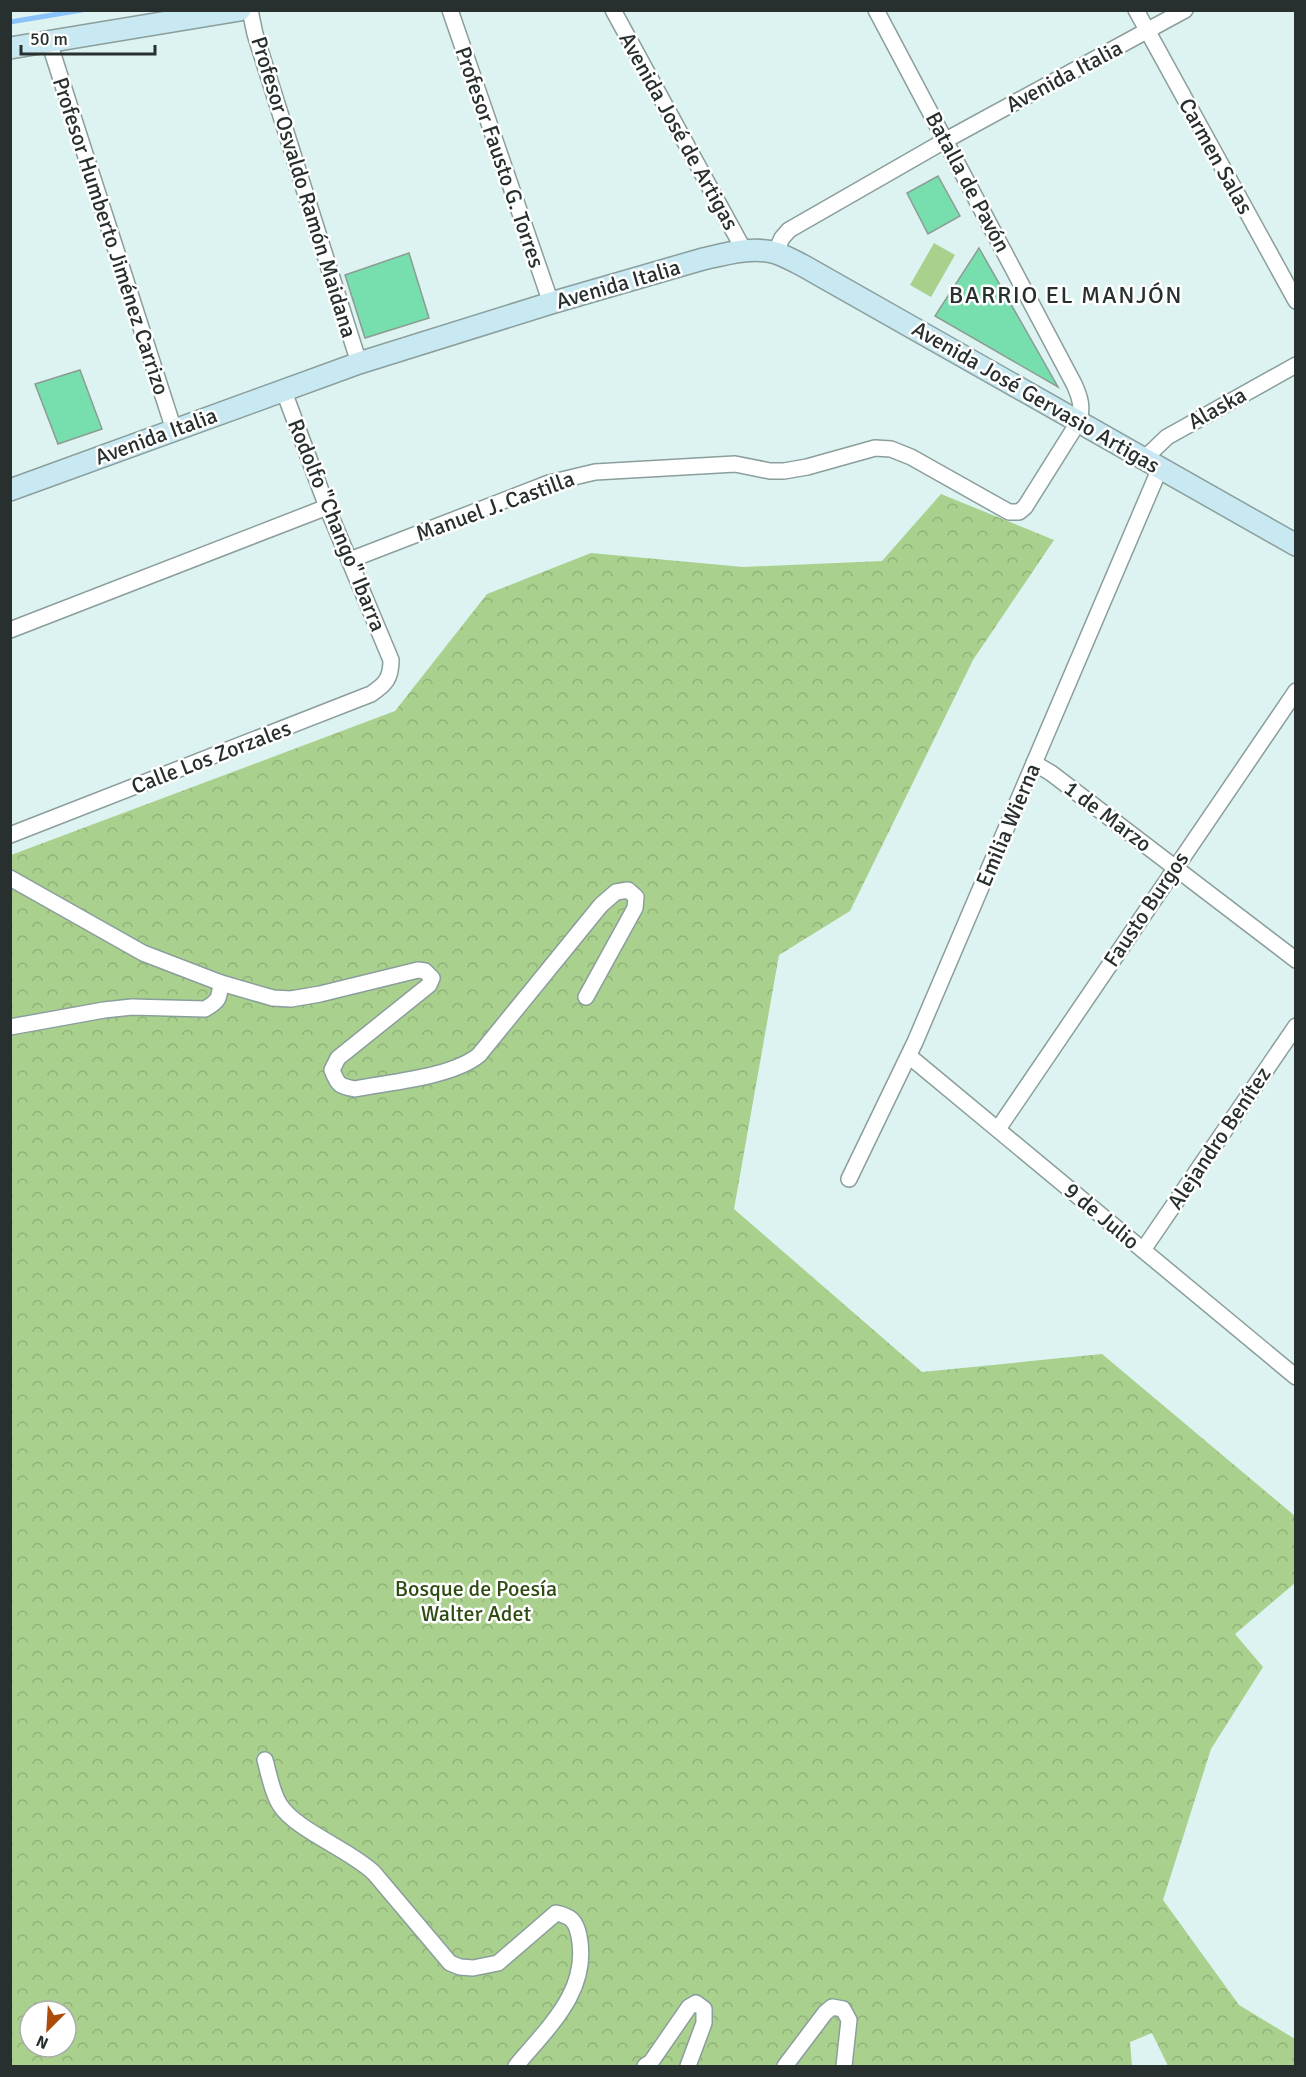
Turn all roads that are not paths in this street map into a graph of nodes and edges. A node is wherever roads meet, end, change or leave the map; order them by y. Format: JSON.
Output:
{"nodes":[{"id":1,"x":240,"y":10,"type":"edge"},
{"id":2,"x":250,"y":10,"type":"edge"},
{"id":3,"x":450,"y":10,"type":"edge"},
{"id":4,"x":613,"y":10,"type":"edge"},
{"id":5,"x":876,"y":10,"type":"edge"},
{"id":6,"x":1136,"y":10,"type":"edge"},
{"id":7,"x":1185,"y":10,"type":"edge"},
{"id":8,"x":1147,"y":31,"type":"junction"},
{"id":9,"x":49,"y":42,"type":"junction"},
{"id":10,"x":10,"y":48,"type":"edge"},
{"id":11,"x":946,"y":140,"type":"junction"},
{"id":12,"x":745,"y":252,"type":"junction"},
{"id":13,"x":775,"y":253,"type":"junction"},
{"id":14,"x":1296,"y":301,"type":"edge"},
{"id":15,"x":551,"y":303,"type":"junction"},
{"id":16,"x":359,"y":363,"type":"junction"},
{"id":17,"x":1296,"y":365,"type":"edge"},
{"id":18,"x":283,"y":389,"type":"junction"},
{"id":19,"x":1079,"y":421,"type":"junction"},
{"id":20,"x":174,"y":430,"type":"junction"},
{"id":21,"x":1152,"y":463,"type":"junction"},
{"id":22,"x":10,"y":490,"type":"edge"},
{"id":23,"x":327,"y":507,"type":"junction"},
{"id":24,"x":1296,"y":545,"type":"edge"},
{"id":25,"x":350,"y":560,"type":"junction"},
{"id":26,"x":10,"y":630,"type":"edge"},
{"id":27,"x":391,"y":660,"type":"joint"},
{"id":28,"x":1296,"y":691,"type":"edge"},
{"id":29,"x":1034,"y":763,"type":"junction"},
{"id":30,"x":10,"y":835,"type":"edge"},
{"id":31,"x":1175,"y":867,"type":"junction"},
{"id":32,"x":10,"y":878,"type":"edge"},
{"id":33,"x":1296,"y":960,"type":"edge"},
{"id":34,"x":221,"y":983,"type":"junction"},
{"id":35,"x":586,"y":997,"type":"dead end"},
{"id":36,"x":1296,"y":1026,"type":"edge"},
{"id":37,"x":10,"y":1027,"type":"edge"},
{"id":38,"x":909,"y":1056,"type":"junction"},
{"id":39,"x":998,"y":1129,"type":"junction"},
{"id":40,"x":849,"y":1179,"type":"dead end"},
{"id":41,"x":1143,"y":1250,"type":"junction"},
{"id":42,"x":1296,"y":1377,"type":"edge"},
{"id":43,"x":265,"y":1760,"type":"dead end"},
{"id":44,"x":516,"y":2067,"type":"edge"},
{"id":45,"x":645,"y":2067,"type":"edge"},
{"id":46,"x":688,"y":2067,"type":"edge"},
{"id":47,"x":785,"y":2067,"type":"edge"},
{"id":48,"x":844,"y":2067,"type":"edge"}],
"edges":[{"from":1,"to":9,"type":"main road"},
{"from":2,"to":16,"type":"street","name":"Profesor Osvaldo Ramón Maidana"},
{"from":3,"to":15,"type":"street","name":"Profesor Fausto G. Torres"},
{"from":4,"to":12,"type":"street","name":"Avenida José de Artigas"},
{"from":5,"to":11,"type":"street","name":"Batalla de Pavón"},
{"from":6,"to":8,"type":"street","name":"Carmen Salas"},
{"from":7,"to":8,"type":"street","name":"Avenida Italia"},
{"from":8,"to":11,"type":"street","name":"Avenida Italia"},
{"from":8,"to":14,"type":"street","name":"Carmen Salas"},
{"from":9,"to":10,"type":"main road"},
{"from":9,"to":20,"type":"street","name":"Profesor Humberto Jiménez Carrizo"},
{"from":11,"to":13,"type":"street","name":"Avenida Italia"},
{"from":11,"to":19,"type":"street","name":"Batalla de Pavón"},
{"from":12,"to":13,"type":"main road","name":"Avenida Italia"},
{"from":12,"to":15,"type":"main road","name":"Avenida Italia"},
{"from":13,"to":19,"type":"main road","name":"Avenida José Gervasio Artigas"},
{"from":15,"to":16,"type":"main road","name":"Avenida Italia"},
{"from":16,"to":18,"type":"main road","name":"Avenida Italia"},
{"from":17,"to":21,"type":"street","name":"Alaska"},
{"from":18,"to":20,"type":"main road","name":"Avenida Italia"},
{"from":18,"to":23,"type":"street","name":"Rodolfo \"Chango\" Ibarra"},
{"from":19,"to":21,"type":"main road","name":"Avenida José Gervasio Artigas"},
{"from":19,"to":25,"type":"street","name":"Manuel J. Castilla"},
{"from":20,"to":22,"type":"main road","name":"Avenida Italia"},
{"from":21,"to":24,"type":"main road","name":"Avenida José Gervasio Artigas"},
{"from":21,"to":29,"type":"street","name":"Emilia Wierna"},
{"from":23,"to":25,"type":"street","name":"Rodolfo \"Chango\" Ibarra"},
{"from":23,"to":26,"type":"street"},
{"from":25,"to":27,"type":"street","name":"Rodolfo \"Chango\" Ibarra"},
{"from":27,"to":30,"type":"street","name":"Calle Los Zorzales"},
{"from":28,"to":31,"type":"street","name":"Fausto Burgos"},
{"from":29,"to":31,"type":"street","name":"1 de Marzo"},
{"from":29,"to":38,"type":"street","name":"Emilia Wierna"},
{"from":31,"to":33,"type":"street","name":"1 de Marzo"},
{"from":31,"to":39,"type":"street","name":"Fausto Burgos"},
{"from":32,"to":34,"type":"street"},
{"from":34,"to":35,"type":"street"},
{"from":34,"to":37,"type":"street"},
{"from":36,"to":41,"type":"street","name":"Alejandro Benítez"},
{"from":38,"to":39,"type":"street","name":"9 de Julio"},
{"from":38,"to":40,"type":"street","name":"Emilia Wierna"},
{"from":39,"to":41,"type":"street","name":"9 de Julio"},
{"from":41,"to":42,"type":"street","name":"9 de Julio"},
{"from":43,"to":44,"type":"street"},
{"from":45,"to":46,"type":"street"},
{"from":47,"to":48,"type":"street"}]}
